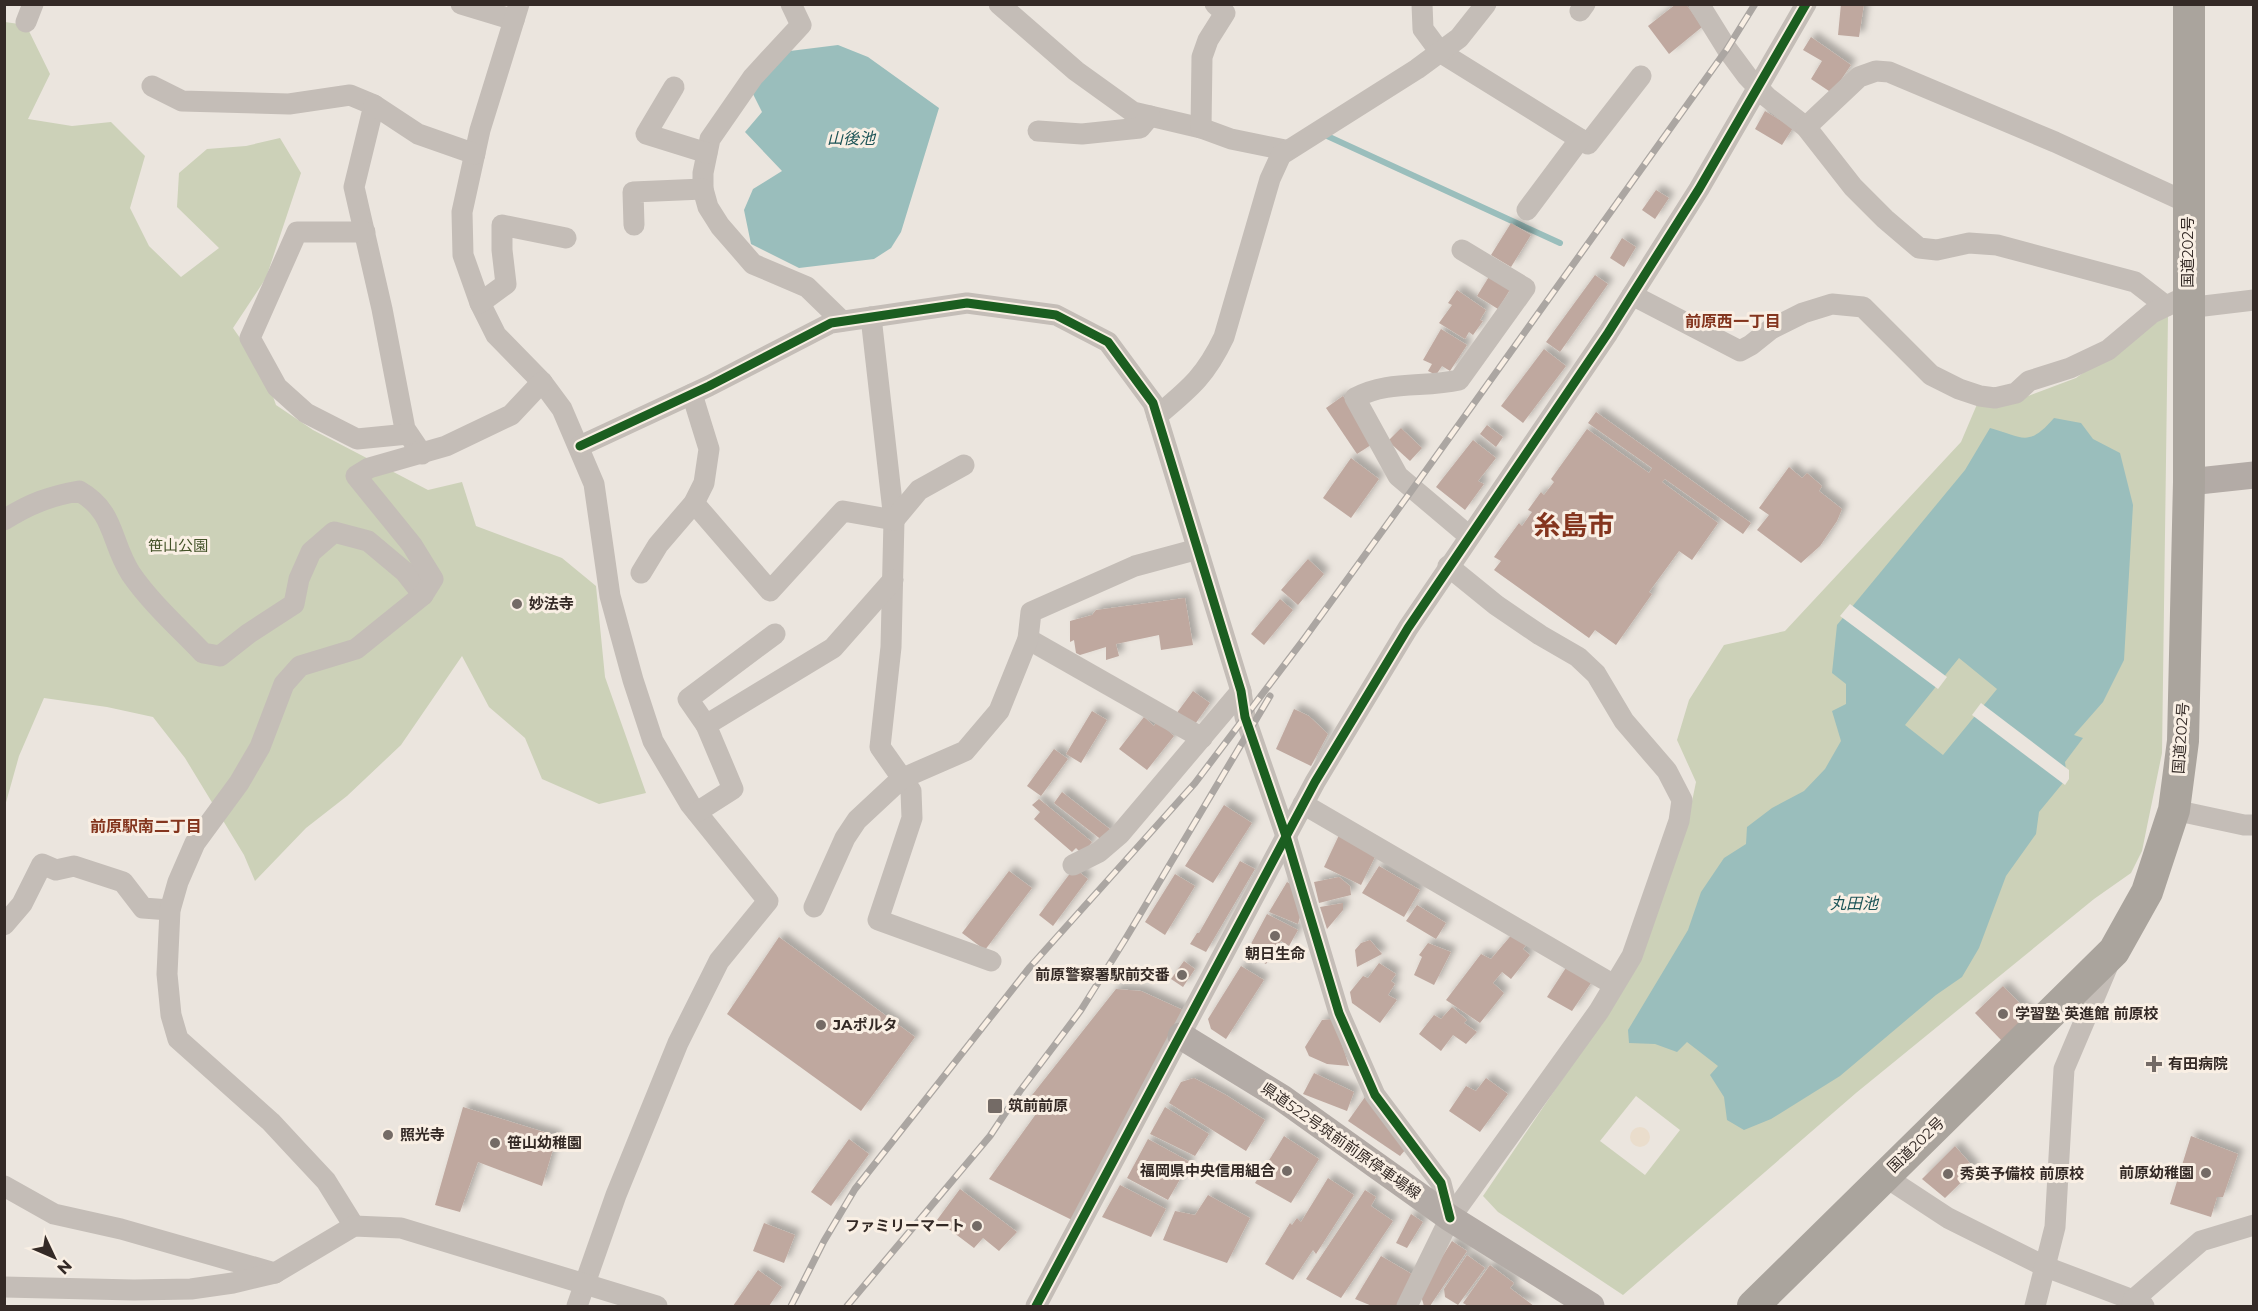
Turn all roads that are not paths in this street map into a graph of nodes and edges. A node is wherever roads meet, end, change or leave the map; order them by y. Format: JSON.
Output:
{"nodes":[{"id":1,"x":461,"y":4,"type":"edge"},
{"id":2,"x":791,"y":4,"type":"edge"},
{"id":3,"x":999,"y":4,"type":"edge"},
{"id":4,"x":1422,"y":4,"type":"edge"},
{"id":5,"x":1486,"y":4,"type":"edge"},
{"id":6,"x":1699,"y":4,"type":"edge"},
{"id":7,"x":1806,"y":4,"type":"edge"},
{"id":8,"x":2188,"y":4,"type":"edge"},
{"id":9,"x":1225,"y":7,"type":"edge"},
{"id":10,"x":517,"y":12,"type":"edge"},
{"id":11,"x":1440,"y":52,"type":"junction"},
{"id":12,"x":1641,"y":76,"type":"dead end"},
{"id":13,"x":152,"y":86,"type":"dead end"},
{"id":14,"x":674,"y":87,"type":"dead end"},
{"id":15,"x":1759,"y":88,"type":"junction"},
{"id":16,"x":374,"y":105,"type":"junction"},
{"id":17,"x":1150,"y":116,"type":"junction"},
{"id":18,"x":1806,"y":127,"type":"junction"},
{"id":19,"x":1201,"y":128,"type":"junction"},
{"id":20,"x":1038,"y":131,"type":"dead end"},
{"id":21,"x":1580,"y":139,"type":"junction"},
{"id":22,"x":1285,"y":150,"type":"junction"},
{"id":23,"x":707,"y":153,"type":"junction"},
{"id":24,"x":475,"y":154,"type":"junction"},
{"id":25,"x":704,"y":189,"type":"junction"},
{"id":26,"x":2188,"y":203,"type":"junction"},
{"id":27,"x":1527,"y":210,"type":"dead end"},
{"id":28,"x":634,"y":225,"type":"dead end"},
{"id":29,"x":365,"y":232,"type":"junction"},
{"id":30,"x":567,"y":238,"type":"dead end"},
{"id":31,"x":1462,"y":250,"type":"dead end"},
{"id":32,"x":1632,"y":296,"type":"junction"},
{"id":33,"x":2253,"y":300,"type":"edge"},
{"id":34,"x":480,"y":303,"type":"junction"},
{"id":35,"x":2180,"y":304,"type":"junction"},
{"id":36,"x":871,"y":317,"type":"junction"},
{"id":37,"x":842,"y":321,"type":"junction"},
{"id":38,"x":542,"y":382,"type":"junction"},
{"id":39,"x":692,"y":394,"type":"junction"},
{"id":40,"x":1156,"y":416,"type":"junction"},
{"id":41,"x":408,"y":435,"type":"junction"},
{"id":42,"x":580,"y":446,"type":"junction"},
{"id":43,"x":422,"y":454,"type":"junction"},
{"id":44,"x":964,"y":465,"type":"dead end"},
{"id":45,"x":2253,"y":475,"type":"edge"},
{"id":46,"x":2189,"y":482,"type":"junction"},
{"id":47,"x":694,"y":503,"type":"junction"},
{"id":48,"x":4,"y":520,"type":"edge"},
{"id":49,"x":894,"y":520,"type":"junction"},
{"id":50,"x":1469,"y":536,"type":"junction"},
{"id":51,"x":1198,"y":549,"type":"junction"},
{"id":52,"x":1448,"y":566,"type":"junction"},
{"id":53,"x":641,"y":573,"type":"dead end"},
{"id":54,"x":892,"y":580,"type":"junction"},
{"id":55,"x":423,"y":595,"type":"junction"},
{"id":56,"x":775,"y":634,"type":"dead end"},
{"id":57,"x":1028,"y":639,"type":"junction"},
{"id":58,"x":1241,"y":691,"type":"junction"},
{"id":59,"x":706,"y":725,"type":"junction"},
{"id":60,"x":1202,"y":738,"type":"junction"},
{"id":61,"x":901,"y":779,"type":"junction"},
{"id":62,"x":1303,"y":804,"type":"junction"},
{"id":63,"x":2174,"y":810,"type":"junction"},
{"id":64,"x":697,"y":812,"type":"junction"},
{"id":65,"x":2253,"y":825,"type":"edge"},
{"id":66,"x":1286,"y":836,"type":"junction"},
{"id":67,"x":1073,"y":865,"type":"dead end"},
{"id":68,"x":814,"y":907,"type":"dead end"},
{"id":69,"x":170,"y":910,"type":"junction"},
{"id":70,"x":4,"y":925,"type":"edge"},
{"id":71,"x":2114,"y":951,"type":"junction"},
{"id":72,"x":991,"y":961,"type":"dead end"},
{"id":73,"x":1614,"y":985,"type":"junction"},
{"id":74,"x":1181,"y":1036,"type":"junction"},
{"id":75,"x":1884,"y":1176,"type":"junction"},
{"id":76,"x":4,"y":1186,"type":"edge"},
{"id":77,"x":1450,"y":1218,"type":"junction"},
{"id":78,"x":2253,"y":1225,"type":"edge"},
{"id":79,"x":354,"y":1226,"type":"junction"},
{"id":80,"x":2046,"y":1267,"type":"junction"},
{"id":81,"x":275,"y":1273,"type":"junction"},
{"id":82,"x":585,"y":1286,"type":"junction"},
{"id":83,"x":4,"y":1287,"type":"edge"},
{"id":84,"x":2136,"y":1304,"type":"edge"},
{"id":85,"x":577,"y":1306,"type":"edge"},
{"id":86,"x":657,"y":1306,"type":"edge"},
{"id":87,"x":1036,"y":1306,"type":"edge"},
{"id":88,"x":1407,"y":1306,"type":"edge"},
{"id":89,"x":1591,"y":1306,"type":"edge"},
{"id":90,"x":1753,"y":1306,"type":"edge"},
{"id":91,"x":2035,"y":1306,"type":"edge"}],
"edges":[{"from":1,"to":10,"type":"street"},
{"from":2,"to":23,"type":"street"},
{"from":3,"to":17,"type":"street"},
{"from":4,"to":11,"type":"street"},
{"from":5,"to":11,"type":"street"},
{"from":6,"to":15,"type":"street"},
{"from":7,"to":15,"type":"street"},
{"from":8,"to":26,"type":"highway","name":"国道202号"},
{"from":9,"to":19,"type":"street"},
{"from":10,"to":24,"type":"street"},
{"from":11,"to":21,"type":"street"},
{"from":11,"to":22,"type":"street"},
{"from":12,"to":21,"type":"street"},
{"from":13,"to":16,"type":"street"},
{"from":14,"to":23,"type":"street"},
{"from":15,"to":18,"type":"street"},
{"from":15,"to":32,"type":"street"},
{"from":16,"to":24,"type":"street"},
{"from":16,"to":29,"type":"street"},
{"from":17,"to":19,"type":"street"},
{"from":17,"to":20,"type":"street"},
{"from":18,"to":26,"type":"street"},
{"from":18,"to":35,"type":"street"},
{"from":19,"to":22,"type":"street"},
{"from":21,"to":27,"type":"street"},
{"from":22,"to":40,"type":"street"},
{"from":23,"to":25,"type":"street"},
{"from":24,"to":34,"type":"street"},
{"from":25,"to":28,"type":"street"},
{"from":25,"to":37,"type":"street"},
{"from":26,"to":35,"type":"highway","name":"国道202号"},
{"from":29,"to":41,"type":"street"},
{"from":29,"to":41,"type":"street"},
{"from":30,"to":34,"type":"street"},
{"from":31,"to":50,"type":"street"},
{"from":32,"to":35,"type":"street"},
{"from":32,"to":50,"type":"street"},
{"from":33,"to":35,"type":"street"},
{"from":34,"to":38,"type":"street"},
{"from":35,"to":46,"type":"highway","name":"国道202号"},
{"from":36,"to":37,"type":"street"},
{"from":36,"to":40,"type":"street"},
{"from":36,"to":49,"type":"street"},
{"from":37,"to":39,"type":"street"},
{"from":38,"to":42,"type":"street"},
{"from":38,"to":43,"type":"street"},
{"from":39,"to":42,"type":"street"},
{"from":39,"to":47,"type":"street"},
{"from":40,"to":51,"type":"street"},
{"from":41,"to":43,"type":"street"},
{"from":42,"to":64,"type":"street"},
{"from":43,"to":55,"type":"street"},
{"from":44,"to":49,"type":"street"},
{"from":45,"to":46,"type":"main road"},
{"from":46,"to":63,"type":"highway","name":"国道202号"},
{"from":47,"to":49,"type":"street"},
{"from":47,"to":53,"type":"street"},
{"from":48,"to":55,"type":"street"},
{"from":49,"to":54,"type":"street"},
{"from":50,"to":52,"type":"street"},
{"from":51,"to":57,"type":"street"},
{"from":51,"to":58,"type":"street"},
{"from":52,"to":62,"type":"street"},
{"from":52,"to":73,"type":"street"},
{"from":54,"to":59,"type":"street"},
{"from":54,"to":61,"type":"street"},
{"from":55,"to":69,"type":"street"},
{"from":56,"to":59,"type":"street"},
{"from":57,"to":60,"type":"street"},
{"from":57,"to":61,"type":"street"},
{"from":58,"to":60,"type":"street"},
{"from":58,"to":66,"type":"street"},
{"from":59,"to":64,"type":"street"},
{"from":60,"to":67,"type":"street"},
{"from":61,"to":68,"type":"street"},
{"from":61,"to":72,"type":"street"},
{"from":62,"to":66,"type":"street"},
{"from":62,"to":73,"type":"street"},
{"from":63,"to":65,"type":"street"},
{"from":63,"to":71,"type":"highway","name":"国道202号"},
{"from":64,"to":82,"type":"street"},
{"from":66,"to":74,"type":"street"},
{"from":66,"to":77,"type":"street"},
{"from":69,"to":70,"type":"street"},
{"from":69,"to":79,"type":"street"},
{"from":71,"to":75,"type":"highway","name":"国道202号"},
{"from":71,"to":80,"type":"street"},
{"from":73,"to":77,"type":"street"},
{"from":74,"to":77,"type":"main road","name":"県道522号筑前前原停車場線"},
{"from":74,"to":87,"type":"street"},
{"from":75,"to":80,"type":"street"},
{"from":75,"to":90,"type":"highway","name":"国道202号"},
{"from":76,"to":81,"type":"street"},
{"from":77,"to":88,"type":"street"},
{"from":77,"to":89,"type":"main road","name":"県道522号筑前前原停車場線"},
{"from":78,"to":84,"type":"street"},
{"from":79,"to":81,"type":"street"},
{"from":79,"to":82,"type":"street"},
{"from":80,"to":84,"type":"street"},
{"from":80,"to":91,"type":"street"},
{"from":81,"to":83,"type":"street"},
{"from":82,"to":85,"type":"street"},
{"from":82,"to":86,"type":"street"}]}
